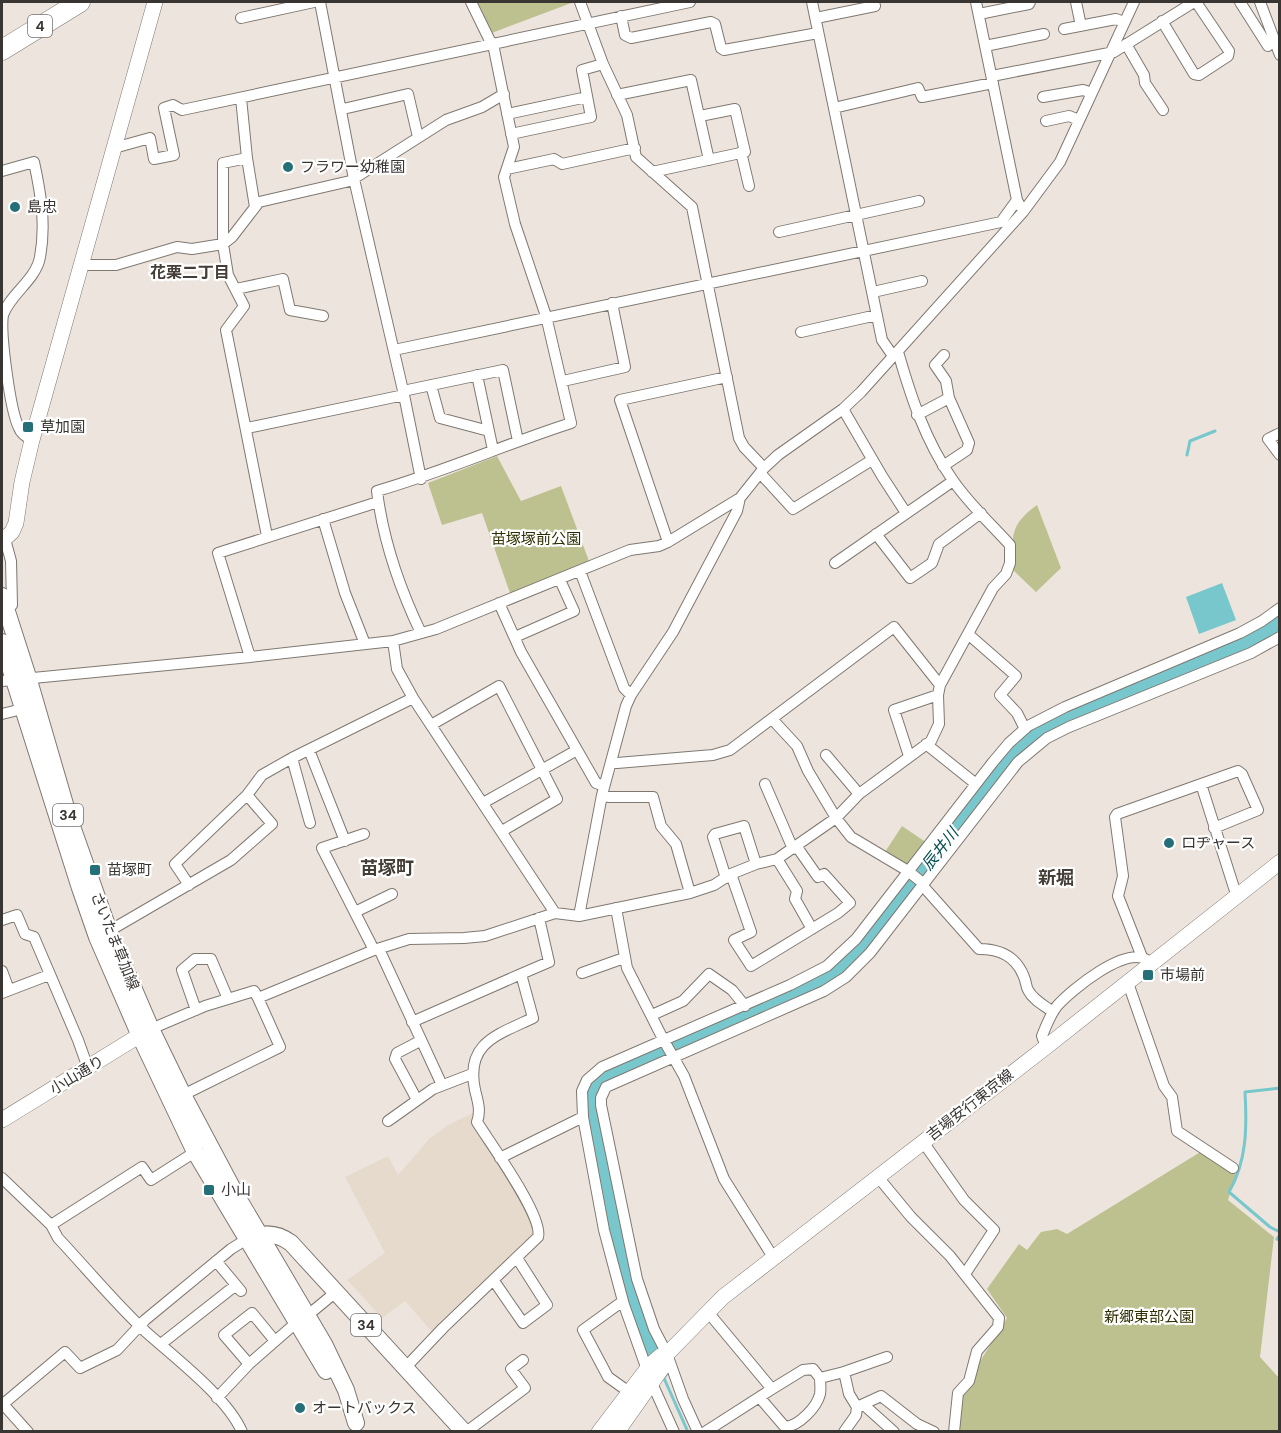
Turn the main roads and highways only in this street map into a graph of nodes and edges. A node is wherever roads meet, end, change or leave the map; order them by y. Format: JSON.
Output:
{"nodes":[{"id":1,"x":59,"y":2,"type":"edge"},
{"id":2,"x":80,"y":2,"type":"edge"},
{"id":3,"x":155,"y":2,"type":"edge"},
{"id":4,"x":2,"y":37,"type":"edge"},
{"id":5,"x":2,"y":51,"type":"edge"},
{"id":6,"x":3,"y":540,"type":"edge"},
{"id":7,"x":3,"y":602,"type":"edge"},
{"id":8,"x":2,"y":642,"type":"edge"},
{"id":9,"x":14,"y":679,"type":"edge"},
{"id":10,"x":1280,"y":862,"type":"edge"},
{"id":11,"x":145,"y":1032,"type":"junction"},
{"id":12,"x":2,"y":1120,"type":"edge"},
{"id":13,"x":253,"y":1237,"type":"junction"},
{"id":14,"x":657,"y":1367,"type":"junction"},
{"id":15,"x":358,"y":1427,"type":"edge"},
{"id":16,"x":465,"y":1431,"type":"edge"},
{"id":17,"x":599,"y":1431,"type":"edge"},
{"id":18,"x":617,"y":1431,"type":"edge"}],
"edges":[{"from":1,"to":4,"type":"highway","number":"4"},
{"from":2,"to":5,"type":"highway","number":"4"},
{"from":3,"to":6,"type":"main road"},
{"from":7,"to":9,"type":"main road","name":"さいたま草加線","number":"34"},
{"from":8,"to":9,"type":"main road","name":"さいたま草加線","number":"34"},
{"from":9,"to":11,"type":"main road","name":"さいたま草加線","number":"34"},
{"from":9,"to":11,"type":"main road","name":"さいたま草加線","number":"34"},
{"from":10,"to":14,"type":"main road","name":"吉場安行東京線"},
{"from":11,"to":12,"type":"main road","name":"小山通り"},
{"from":11,"to":13,"type":"main road","name":"さいたま草加線","number":"34"},
{"from":11,"to":13,"type":"main road","name":"さいたま草加線","number":"34"},
{"from":13,"to":15,"type":"main road","name":"さいたま草加線","number":"34"},
{"from":13,"to":16,"type":"main road","number":"34"},
{"from":14,"to":17,"type":"main road","name":"吉場安行東京線"},
{"from":14,"to":18,"type":"main road","name":"吉場安行東京線"}]}
